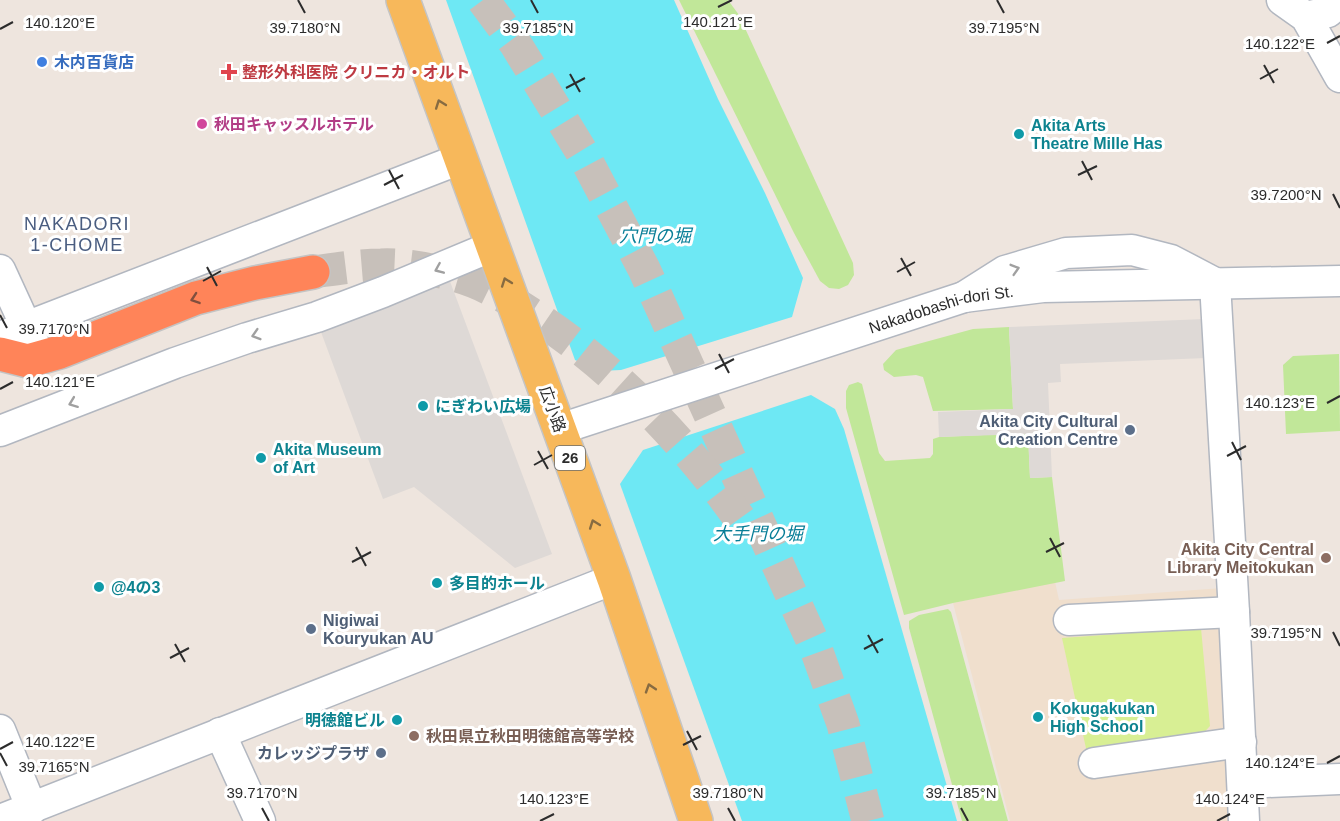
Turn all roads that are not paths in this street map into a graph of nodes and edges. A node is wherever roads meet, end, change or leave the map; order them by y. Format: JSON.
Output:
{"nodes":[{"id":1,"x":403,"y":0,"type":"edge"},
{"id":2,"x":1282,"y":0,"type":"edge"},
{"id":3,"x":1340,"y":2,"type":"edge"},
{"id":4,"x":1306,"y":17,"type":"junction"},
{"id":5,"x":1340,"y":77,"type":"edge"},
{"id":6,"x":460,"y":159,"type":"junction"},
{"id":7,"x":493,"y":246,"type":"junction"},
{"id":8,"x":0,"y":270,"type":"edge"},
{"id":9,"x":313,"y":272,"type":"tunnel mouth"},
{"id":10,"x":1340,"y":280,"type":"edge"},
{"id":11,"x":1215,"y":284,"type":"junction"},
{"id":12,"x":13,"y":332,"type":"edge"},
{"id":13,"x":0,"y":354,"type":"edge"},
{"id":14,"x":41,"y":357,"type":"junction"},
{"id":15,"x":560,"y":429,"type":"junction"},
{"id":16,"x":0,"y":431,"type":"edge"},
{"id":17,"x":614,"y":579,"type":"junction"},
{"id":18,"x":1234,"y":612,"type":"junction"},
{"id":19,"x":1069,"y":620,"type":"dead end"},
{"id":20,"x":0,"y":730,"type":"edge"},
{"id":21,"x":220,"y":733,"type":"junction"},
{"id":22,"x":1241,"y":742,"type":"junction"},
{"id":23,"x":1094,"y":763,"type":"dead end"},
{"id":24,"x":1340,"y":779,"type":"edge"},
{"id":25,"x":1243,"y":783,"type":"junction"},
{"id":26,"x":32,"y":809,"type":"junction"},
{"id":27,"x":0,"y":820,"type":"edge"},
{"id":28,"x":260,"y":821,"type":"edge"},
{"id":29,"x":696,"y":821,"type":"edge"},
{"id":30,"x":1244,"y":821,"type":"edge"}],
"edges":[{"from":6,"to":1,"type":"main road","name":"広小路","number":"26","one_way":true},
{"from":2,"to":4,"type":"street"},
{"from":3,"to":4,"type":"street"},
{"from":4,"to":5,"type":"street"},
{"from":6,"to":7,"type":"main road","name":"広小路","number":"26"},
{"from":6,"to":12,"type":"street"},
{"from":15,"to":7,"type":"main road","name":"広小路","number":"26","one_way":true},
{"from":7,"to":16,"type":"street","one_way":true},
{"from":8,"to":12,"type":"street"},
{"from":9,"to":14,"type":"highway","one_way":true},
{"from":10,"to":11,"type":"street","name":"Nakadobashi-dori St."},
{"from":11,"to":15,"type":"street","name":"Nakadobashi-dori St."},
{"from":11,"to":18,"type":"street"},
{"from":12,"to":14,"type":"street"},
{"from":13,"to":14,"type":"highway"},
{"from":17,"to":15,"type":"main road","name":"広小路","number":"26","one_way":true},
{"from":17,"to":21,"type":"street"},
{"from":29,"to":17,"type":"main road","name":"広小路","number":"26","one_way":true},
{"from":18,"to":19,"type":"street"},
{"from":18,"to":22,"type":"street"},
{"from":20,"to":26,"type":"street"},
{"from":21,"to":26,"type":"street"},
{"from":21,"to":28,"type":"street"},
{"from":22,"to":23,"type":"street"},
{"from":22,"to":25,"type":"street"},
{"from":24,"to":25,"type":"street"},
{"from":25,"to":30,"type":"street"},
{"from":26,"to":27,"type":"street"}]}
